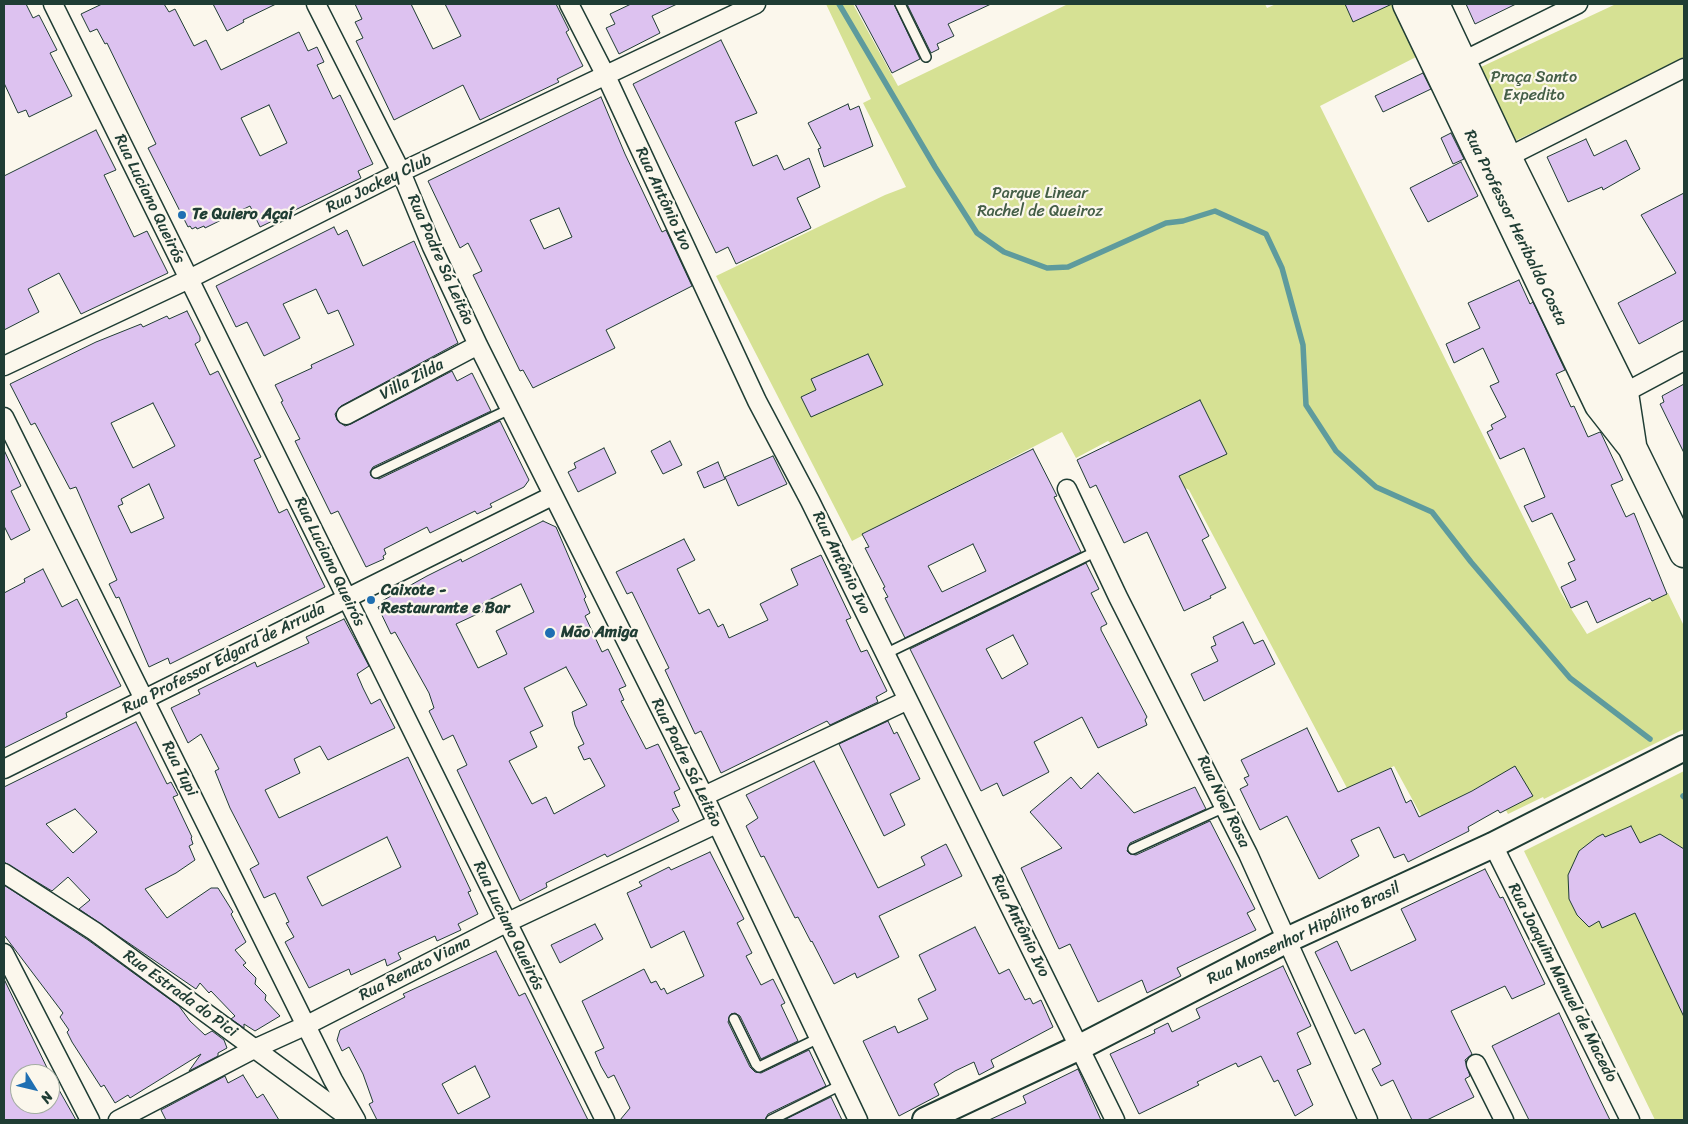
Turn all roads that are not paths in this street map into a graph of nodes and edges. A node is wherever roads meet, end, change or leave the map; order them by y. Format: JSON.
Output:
{"nodes":[{"id":1,"x":53,"y":4,"type":"edge"},
{"id":2,"x":316,"y":4,"type":"edge"},
{"id":3,"x":569,"y":4,"type":"edge"},
{"id":4,"x":756,"y":4,"type":"edge"},
{"id":5,"x":900,"y":4,"type":"edge"},
{"id":6,"x":1407,"y":4,"type":"edge"},
{"id":7,"x":1435,"y":4,"type":"edge"},
{"id":8,"x":1578,"y":4,"type":"edge"},
{"id":9,"x":926,"y":57,"type":"dead end"},
{"id":10,"x":1451,"y":67,"type":"junction"},
{"id":11,"x":1684,"y":68,"type":"edge"},
{"id":12,"x":606,"y":76,"type":"junction"},
{"id":13,"x":1497,"y":163,"type":"junction"},
{"id":14,"x":401,"y":172,"type":"junction"},
{"id":15,"x":189,"y":279,"type":"junction"},
{"id":16,"x":478,"y":345,"type":"junction"},
{"id":17,"x":1684,"y":361,"type":"edge"},
{"id":18,"x":4,"y":366,"type":"edge"},
{"id":19,"x":1624,"y":394,"type":"junction"},
{"id":20,"x":510,"y":409,"type":"junction"},
{"id":21,"x":346,"y":415,"type":"dead end"},
{"id":22,"x":4,"y":417,"type":"edge"},
{"id":23,"x":1632,"y":447,"type":"junction"},
{"id":24,"x":376,"y":473,"type":"dead end"},
{"id":25,"x":1067,"y":489,"type":"dead end"},
{"id":26,"x":552,"y":496,"type":"junction"},
{"id":27,"x":1097,"y":551,"type":"junction"},
{"id":28,"x":1684,"y":553,"type":"edge"},
{"id":29,"x":346,"y":597,"type":"junction"},
{"id":30,"x":886,"y":654,"type":"junction"},
{"id":31,"x":144,"y":699,"type":"junction"},
{"id":32,"x":908,"y":700,"type":"junction"},
{"id":33,"x":1684,"y":748,"type":"edge"},
{"id":34,"x":4,"y":769,"type":"edge"},
{"id":35,"x":704,"y":796,"type":"junction"},
{"id":36,"x":1225,"y":807,"type":"junction"},
{"id":37,"x":716,"y":824,"type":"junction"},
{"id":38,"x":1493,"y":845,"type":"junction"},
{"id":39,"x":1133,"y":849,"type":"dead end"},
{"id":40,"x":4,"y":872,"type":"edge"},
{"id":41,"x":506,"y":923,"type":"junction"},
{"id":42,"x":1287,"y":940,"type":"junction"},
{"id":43,"x":4,"y":953,"type":"edge"},
{"id":44,"x":734,"y":1019,"type":"dead end"},
{"id":45,"x":307,"y":1024,"type":"junction"},
{"id":46,"x":818,"y":1038,"type":"junction"},
{"id":47,"x":1080,"y":1047,"type":"junction"},
{"id":48,"x":254,"y":1049,"type":"junction"},
{"id":49,"x":1476,"y":1064,"type":"dead end"},
{"id":50,"x":841,"y":1085,"type":"junction"},
{"id":51,"x":90,"y":1120,"type":"edge"},
{"id":52,"x":118,"y":1120,"type":"edge"},
{"id":53,"x":352,"y":1120,"type":"edge"},
{"id":54,"x":356,"y":1120,"type":"edge"},
{"id":55,"x":605,"y":1120,"type":"edge"},
{"id":56,"x":771,"y":1120,"type":"edge"},
{"id":57,"x":858,"y":1120,"type":"edge"},
{"id":58,"x":925,"y":1120,"type":"edge"},
{"id":59,"x":1115,"y":1120,"type":"edge"},
{"id":60,"x":1368,"y":1120,"type":"edge"},
{"id":61,"x":1504,"y":1120,"type":"edge"},
{"id":62,"x":1630,"y":1120,"type":"edge"}],
"edges":[{"from":1,"to":15,"type":"street","name":"Rua Luciano Queirós"},
{"from":2,"to":14,"type":"street","name":"Rua Padre Sá Leitão"},
{"from":3,"to":12,"type":"street","name":"Rua Antônio Ivo"},
{"from":4,"to":12,"type":"street","name":"Rua Jockey Club"},
{"from":5,"to":9,"type":"lane"},
{"from":6,"to":10,"type":"main road","name":"Rua Professor Heribaldo Costa"},
{"from":7,"to":10,"type":"main road","name":"Rua Professor Heribaldo Costa"},
{"from":8,"to":10,"type":"street"},
{"from":10,"to":13,"type":"main road","name":"Rua Professor Heribaldo Costa"},
{"from":11,"to":13,"type":"street"},
{"from":12,"to":14,"type":"street","name":"Rua Jockey Club"},
{"from":12,"to":30,"type":"street","name":"Rua Antônio Ivo"},
{"from":13,"to":19,"type":"main road","name":"Rua Professor Heribaldo Costa"},
{"from":13,"to":23,"type":"main road","name":"Rua Professor Heribaldo Costa"},
{"from":14,"to":15,"type":"street","name":"Rua Jockey Club"},
{"from":14,"to":16,"type":"street","name":"Rua Padre Sá Leitão"},
{"from":15,"to":18,"type":"street","name":"Rua Jockey Club"},
{"from":15,"to":29,"type":"street","name":"Rua Luciano Queirós"},
{"from":16,"to":20,"type":"street","name":"Rua Padre Sá Leitão"},
{"from":16,"to":21,"type":"street","name":"Villa Zilda"},
{"from":17,"to":19,"type":"street"},
{"from":19,"to":23,"type":"main road","name":"Rua Professor Heribaldo Costa"},
{"from":20,"to":24,"type":"lane"},
{"from":20,"to":26,"type":"street","name":"Rua Padre Sá Leitão"},
{"from":22,"to":31,"type":"street","name":"Rua Tupi"},
{"from":23,"to":28,"type":"main road","name":"Rua Professor Heribaldo Costa"},
{"from":25,"to":27,"type":"street","name":"Rua Noel Rosa"},
{"from":26,"to":29,"type":"street","name":"Rua Professor Edgard de Arruda"},
{"from":26,"to":35,"type":"street","name":"Rua Padre Sá Leitão"},
{"from":27,"to":30,"type":"lane"},
{"from":27,"to":36,"type":"street","name":"Rua Noel Rosa"},
{"from":29,"to":31,"type":"street","name":"Rua Professor Edgard de Arruda"},
{"from":29,"to":41,"type":"street","name":"Rua Luciano Queirós"},
{"from":30,"to":32,"type":"street","name":"Rua Antônio Ivo"},
{"from":31,"to":34,"type":"street","name":"Rua Professor Edgard de Arruda"},
{"from":31,"to":45,"type":"street","name":"Rua Tupi"},
{"from":32,"to":35,"type":"street"},
{"from":32,"to":47,"type":"street","name":"Rua Antônio Ivo"},
{"from":33,"to":38,"type":"main road","name":"Rua Monsenhor Hipólito Brasil"},
{"from":35,"to":37,"type":"street","name":"Rua Padre Sá Leitão"},
{"from":36,"to":39,"type":"lane"},
{"from":36,"to":42,"type":"street","name":"Rua Noel Rosa"},
{"from":37,"to":41,"type":"street","name":"Rua Renato Viana"},
{"from":37,"to":46,"type":"street","name":"Rua Padre Sá Leitão"},
{"from":38,"to":42,"type":"main road","name":"Rua Monsenhor Hipólito Brasil"},
{"from":38,"to":62,"type":"street","name":"Rua Joaquim Manuel de Macedo"},
{"from":40,"to":48,"type":"street","name":"Rua Estrada do Pici"},
{"from":41,"to":45,"type":"street","name":"Rua Renato Viana"},
{"from":41,"to":55,"type":"street","name":"Rua Luciano Queirós"},
{"from":42,"to":47,"type":"main road","name":"Rua Monsenhor Hipólito Brasil"},
{"from":42,"to":60,"type":"street","name":"Rua Noel Rosa"},
{"from":43,"to":51,"type":"street"},
{"from":44,"to":46,"type":"lane"},
{"from":45,"to":48,"type":"street","name":"Rua Renato Viana"},
{"from":45,"to":54,"type":"street","name":"Rua Tupi"},
{"from":46,"to":50,"type":"street","name":"Rua Padre Sá Leitão"},
{"from":47,"to":58,"type":"main road","name":"Rua Monsenhor Hipólito Brasil"},
{"from":47,"to":59,"type":"street","name":"Rua Antônio Ivo"},
{"from":48,"to":52,"type":"street","name":"Rua Renato Viana"},
{"from":48,"to":53,"type":"street","name":"Rua Estrada do Pici"},
{"from":49,"to":61,"type":"street"},
{"from":50,"to":56,"type":"lane"},
{"from":50,"to":57,"type":"street","name":"Rua Padre Sá Leitão"}]}
